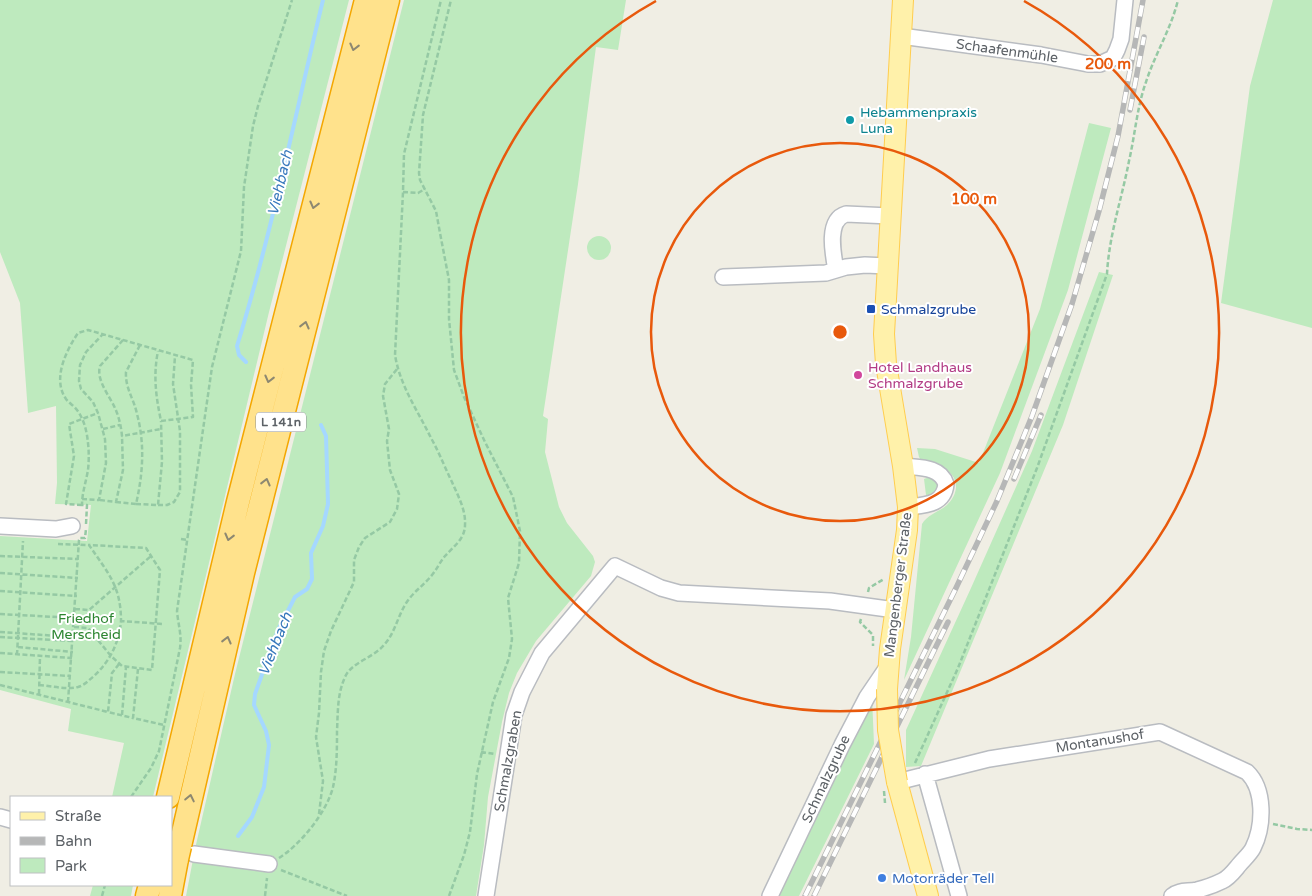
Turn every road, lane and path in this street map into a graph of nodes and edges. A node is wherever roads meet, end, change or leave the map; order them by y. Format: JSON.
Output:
{"nodes":[{"id":1,"x":292,"y":0,"type":"edge"},
{"id":2,"x":366,"y":0,"type":"edge"},
{"id":3,"x":388,"y":0,"type":"edge"},
{"id":4,"x":441,"y":0,"type":"edge"},
{"id":5,"x":451,"y":0,"type":"edge"},
{"id":6,"x":903,"y":0,"type":"edge"},
{"id":7,"x":1125,"y":0,"type":"edge"},
{"id":8,"x":1178,"y":0,"type":"edge"},
{"id":9,"x":901,"y":36,"type":"junction"},
{"id":10,"x":425,"y":190,"type":"junction"},
{"id":11,"x":403,"y":192,"type":"junction"},
{"id":12,"x":890,"y":216,"type":"junction"},
{"id":13,"x":887,"y":266,"type":"junction"},
{"id":14,"x":836,"y":270,"type":"junction"},
{"id":15,"x":722,"y":277,"type":"dead end"},
{"id":16,"x":104,"y":334,"type":"junction"},
{"id":17,"x":123,"y":340,"type":"junction"},
{"id":18,"x":140,"y":346,"type":"junction"},
{"id":19,"x":158,"y":351,"type":"junction"},
{"id":20,"x":175,"y":356,"type":"junction"},
{"id":21,"x":397,"y":369,"type":"junction"},
{"id":22,"x":98,"y":413,"type":"junction"},
{"id":23,"x":178,"y":418,"type":"junction"},
{"id":24,"x":82,"y":419,"type":"junction"},
{"id":25,"x":160,"y":421,"type":"junction"},
{"id":26,"x":120,"y":425,"type":"junction"},
{"id":27,"x":103,"y":429,"type":"junction"},
{"id":28,"x":161,"y":429,"type":"junction"},
{"id":29,"x":141,"y":433,"type":"junction"},
{"id":30,"x":122,"y":436,"type":"junction"},
{"id":31,"x":903,"y":466,"type":"junction"},
{"id":32,"x":82,"y":499,"type":"junction"},
{"id":33,"x":99,"y":500,"type":"junction"},
{"id":34,"x":116,"y":502,"type":"junction"},
{"id":35,"x":136,"y":504,"type":"junction"},
{"id":36,"x":82,"y":505,"type":"junction"},
{"id":37,"x":158,"y":505,"type":"junction"},
{"id":38,"x":908,"y":507,"type":"junction"},
{"id":39,"x":0,"y":526,"type":"edge"},
{"id":40,"x":72,"y":526,"type":"dead end"},
{"id":41,"x":181,"y":539,"type":"dead end"},
{"id":42,"x":187,"y":540,"type":"junction"},
{"id":43,"x":23,"y":541,"type":"dead end"},
{"id":44,"x":79,"y":545,"type":"junction"},
{"id":45,"x":89,"y":545,"type":"junction"},
{"id":46,"x":0,"y":556,"type":"edge"},
{"id":47,"x":151,"y":556,"type":"junction"},
{"id":48,"x":22,"y":558,"type":"junction"},
{"id":49,"x":79,"y":560,"type":"junction"},
{"id":50,"x":0,"y":573,"type":"edge"},
{"id":51,"x":21,"y":575,"type":"junction"},
{"id":52,"x":78,"y":578,"type":"junction"},
{"id":53,"x":116,"y":586,"type":"junction"},
{"id":54,"x":0,"y":591,"type":"edge"},
{"id":55,"x":20,"y":593,"type":"junction"},
{"id":56,"x":77,"y":596,"type":"junction"},
{"id":57,"x":75,"y":609,"type":"junction"},
{"id":58,"x":895,"y":610,"type":"junction"},
{"id":59,"x":0,"y":614,"type":"edge"},
{"id":60,"x":19,"y":615,"type":"junction"},
{"id":61,"x":75,"y":618,"type":"junction"},
{"id":62,"x":121,"y":621,"type":"junction"},
{"id":63,"x":156,"y":623,"type":"junction"},
{"id":64,"x":163,"y":624,"type":"dead end"},
{"id":65,"x":74,"y":627,"type":"junction"},
{"id":66,"x":0,"y":632,"type":"edge"},
{"id":67,"x":18,"y":633,"type":"junction"},
{"id":68,"x":0,"y":637,"type":"edge"},
{"id":69,"x":74,"y":637,"type":"junction"},
{"id":70,"x":18,"y":639,"type":"junction"},
{"id":71,"x":73,"y":641,"type":"junction"},
{"id":72,"x":18,"y":647,"type":"junction"},
{"id":73,"x":72,"y":652,"type":"junction"},
{"id":74,"x":0,"y":653,"type":"edge"},
{"id":75,"x":18,"y":655,"type":"junction"},
{"id":76,"x":40,"y":656,"type":"junction"},
{"id":77,"x":111,"y":656,"type":"junction"},
{"id":78,"x":72,"y":658,"type":"junction"},
{"id":79,"x":119,"y":664,"type":"junction"},
{"id":80,"x":888,"y":666,"type":"junction"},
{"id":81,"x":126,"y":667,"type":"junction"},
{"id":82,"x":138,"y":669,"type":"junction"},
{"id":83,"x":0,"y":672,"type":"edge"},
{"id":84,"x":40,"y":673,"type":"junction"},
{"id":85,"x":71,"y":676,"type":"junction"},
{"id":86,"x":0,"y":685,"type":"edge"},
{"id":87,"x":39,"y":685,"type":"junction"},
{"id":88,"x":70,"y":688,"type":"junction"},
{"id":89,"x":39,"y":694,"type":"junction"},
{"id":90,"x":68,"y":702,"type":"junction"},
{"id":91,"x":108,"y":712,"type":"junction"},
{"id":92,"x":122,"y":715,"type":"junction"},
{"id":93,"x":133,"y":718,"type":"junction"},
{"id":94,"x":164,"y":725,"type":"junction"},
{"id":95,"x":925,"y":774,"type":"junction"},
{"id":96,"x":902,"y":780,"type":"junction"},
{"id":97,"x":133,"y":796,"type":"edge"},
{"id":98,"x":168,"y":796,"type":"edge"},
{"id":99,"x":318,"y":818,"type":"junction"},
{"id":100,"x":1260,"y":821,"type":"junction"},
{"id":101,"x":1312,"y":830,"type":"edge"},
{"id":102,"x":183,"y":853,"type":"junction"},
{"id":103,"x":269,"y":864,"type":"junction"},
{"id":104,"x":1174,"y":894,"type":"edge"},
{"id":105,"x":170,"y":896,"type":"edge"},
{"id":106,"x":265,"y":896,"type":"edge"},
{"id":107,"x":347,"y":896,"type":"edge"},
{"id":108,"x":450,"y":896,"type":"edge"},
{"id":109,"x":486,"y":896,"type":"edge"},
{"id":110,"x":770,"y":896,"type":"edge"},
{"id":111,"x":928,"y":896,"type":"edge"},
{"id":112,"x":959,"y":896,"type":"edge"}],
"edges":[{"from":1,"to":42,"type":"path"},
{"from":2,"to":98,"type":"highway","number":"L 141n","one_way":true},
{"from":102,"to":3,"type":"highway","number":"L 141n","one_way":true},
{"from":4,"to":11,"type":"path"},
{"from":5,"to":10,"type":"path"},
{"from":6,"to":9,"type":"main road","name":"Mangenberger Straße"},
{"from":7,"to":9,"type":"street","name":"Schaafenmühle"},
{"from":8,"to":96,"type":"path"},
{"from":9,"to":12,"type":"main road","name":"Mangenberger Straße"},
{"from":10,"to":11,"type":"path"},
{"from":10,"to":108,"type":"path"},
{"from":11,"to":21,"type":"path"},
{"from":12,"to":13,"type":"main road","name":"Mangenberger Straße"},
{"from":12,"to":14,"type":"street"},
{"from":13,"to":14,"type":"street"},
{"from":13,"to":31,"type":"main road","name":"Mangenberger Straße"},
{"from":14,"to":15,"type":"street"},
{"from":16,"to":17,"type":"path"},
{"from":16,"to":22,"type":"path"},
{"from":16,"to":24,"type":"path"},
{"from":17,"to":18,"type":"path"},
{"from":17,"to":26,"type":"path"},
{"from":18,"to":19,"type":"path"},
{"from":18,"to":29,"type":"path"},
{"from":19,"to":20,"type":"path"},
{"from":19,"to":25,"type":"path"},
{"from":20,"to":23,"type":"path"},
{"from":20,"to":23,"type":"path"},
{"from":21,"to":99,"type":"path"},
{"from":21,"to":99,"type":"path"},
{"from":22,"to":24,"type":"path"},
{"from":22,"to":27,"type":"path"},
{"from":23,"to":25,"type":"path"},
{"from":23,"to":37,"type":"path"},
{"from":24,"to":32,"type":"path"},
{"from":24,"to":36,"type":"path"},
{"from":25,"to":28,"type":"path"},
{"from":26,"to":27,"type":"path"},
{"from":26,"to":30,"type":"path"},
{"from":27,"to":33,"type":"path"},
{"from":28,"to":29,"type":"path"},
{"from":28,"to":37,"type":"path"},
{"from":29,"to":30,"type":"path"},
{"from":29,"to":35,"type":"path"},
{"from":30,"to":34,"type":"path"},
{"from":31,"to":38,"type":"main road","name":"Mangenberger Straße"},
{"from":31,"to":38,"type":"street"},
{"from":32,"to":33,"type":"path"},
{"from":32,"to":36,"type":"path"},
{"from":33,"to":34,"type":"path"},
{"from":34,"to":35,"type":"path"},
{"from":35,"to":37,"type":"path"},
{"from":36,"to":44,"type":"path"},
{"from":38,"to":58,"type":"main road","name":"Mangenberger Straße"},
{"from":39,"to":40,"type":"street"},
{"from":41,"to":42,"type":"path"},
{"from":42,"to":94,"type":"path"},
{"from":43,"to":48,"type":"path"},
{"from":44,"to":45,"type":"path"},
{"from":44,"to":49,"type":"path"},
{"from":45,"to":47,"type":"path"},
{"from":45,"to":53,"type":"path"},
{"from":46,"to":48,"type":"path"},
{"from":47,"to":53,"type":"path"},
{"from":47,"to":63,"type":"path"},
{"from":48,"to":49,"type":"path"},
{"from":48,"to":51,"type":"path"},
{"from":49,"to":52,"type":"path"},
{"from":50,"to":51,"type":"path"},
{"from":51,"to":52,"type":"path"},
{"from":51,"to":55,"type":"path"},
{"from":52,"to":56,"type":"path"},
{"from":53,"to":57,"type":"path"},
{"from":53,"to":62,"type":"path"},
{"from":54,"to":55,"type":"path"},
{"from":55,"to":56,"type":"path"},
{"from":55,"to":60,"type":"path"},
{"from":56,"to":57,"type":"path"},
{"from":57,"to":61,"type":"path"},
{"from":58,"to":80,"type":"main road","name":"Mangenberger Straße"},
{"from":58,"to":109,"type":"street","name":"Schmalzgraben"},
{"from":59,"to":60,"type":"path"},
{"from":60,"to":61,"type":"path"},
{"from":60,"to":67,"type":"path"},
{"from":61,"to":65,"type":"path"},
{"from":62,"to":63,"type":"path"},
{"from":62,"to":77,"type":"path"},
{"from":63,"to":64,"type":"path"},
{"from":63,"to":82,"type":"path"},
{"from":65,"to":69,"type":"path"},
{"from":65,"to":77,"type":"path"},
{"from":66,"to":67,"type":"path"},
{"from":67,"to":69,"type":"path"},
{"from":67,"to":70,"type":"path"},
{"from":68,"to":70,"type":"path"},
{"from":69,"to":71,"type":"path"},
{"from":70,"to":71,"type":"path"},
{"from":70,"to":72,"type":"path"},
{"from":71,"to":73,"type":"path"},
{"from":72,"to":73,"type":"path"},
{"from":72,"to":75,"type":"path"},
{"from":73,"to":78,"type":"path"},
{"from":74,"to":75,"type":"path"},
{"from":75,"to":76,"type":"path"},
{"from":76,"to":78,"type":"path"},
{"from":76,"to":84,"type":"path"},
{"from":77,"to":79,"type":"path"},
{"from":77,"to":88,"type":"path"},
{"from":78,"to":85,"type":"path"},
{"from":79,"to":81,"type":"path"},
{"from":79,"to":91,"type":"path"},
{"from":80,"to":96,"type":"main road","name":"Mangenberger Straße","bridge":true},
{"from":80,"to":110,"type":"street","name":"Schmalzgrube"},
{"from":81,"to":82,"type":"path"},
{"from":81,"to":92,"type":"path"},
{"from":82,"to":93,"type":"path"},
{"from":83,"to":84,"type":"path"},
{"from":84,"to":85,"type":"path"},
{"from":84,"to":87,"type":"path"},
{"from":85,"to":88,"type":"path"},
{"from":86,"to":89,"type":"path"},
{"from":87,"to":88,"type":"path"},
{"from":87,"to":89,"type":"path"},
{"from":88,"to":90,"type":"path"},
{"from":89,"to":90,"type":"path"},
{"from":90,"to":91,"type":"path"},
{"from":91,"to":92,"type":"path"},
{"from":92,"to":93,"type":"path"},
{"from":93,"to":94,"type":"path"},
{"from":94,"to":97,"type":"path"},
{"from":95,"to":96,"type":"street","name":"Montanushof"},
{"from":95,"to":100,"type":"street","name":"Montanushof"},
{"from":95,"to":112,"type":"street"},
{"from":96,"to":111,"type":"main road","name":"Mangenberger Straße"},
{"from":99,"to":103,"type":"path"},
{"from":100,"to":101,"type":"path"},
{"from":100,"to":104,"type":"street","name":"Montanushof"},
{"from":102,"to":103,"type":"street"},
{"from":102,"to":105,"type":"highway","number":"L 141n"},
{"from":103,"to":106,"type":"path"},
{"from":103,"to":107,"type":"path"}]}
